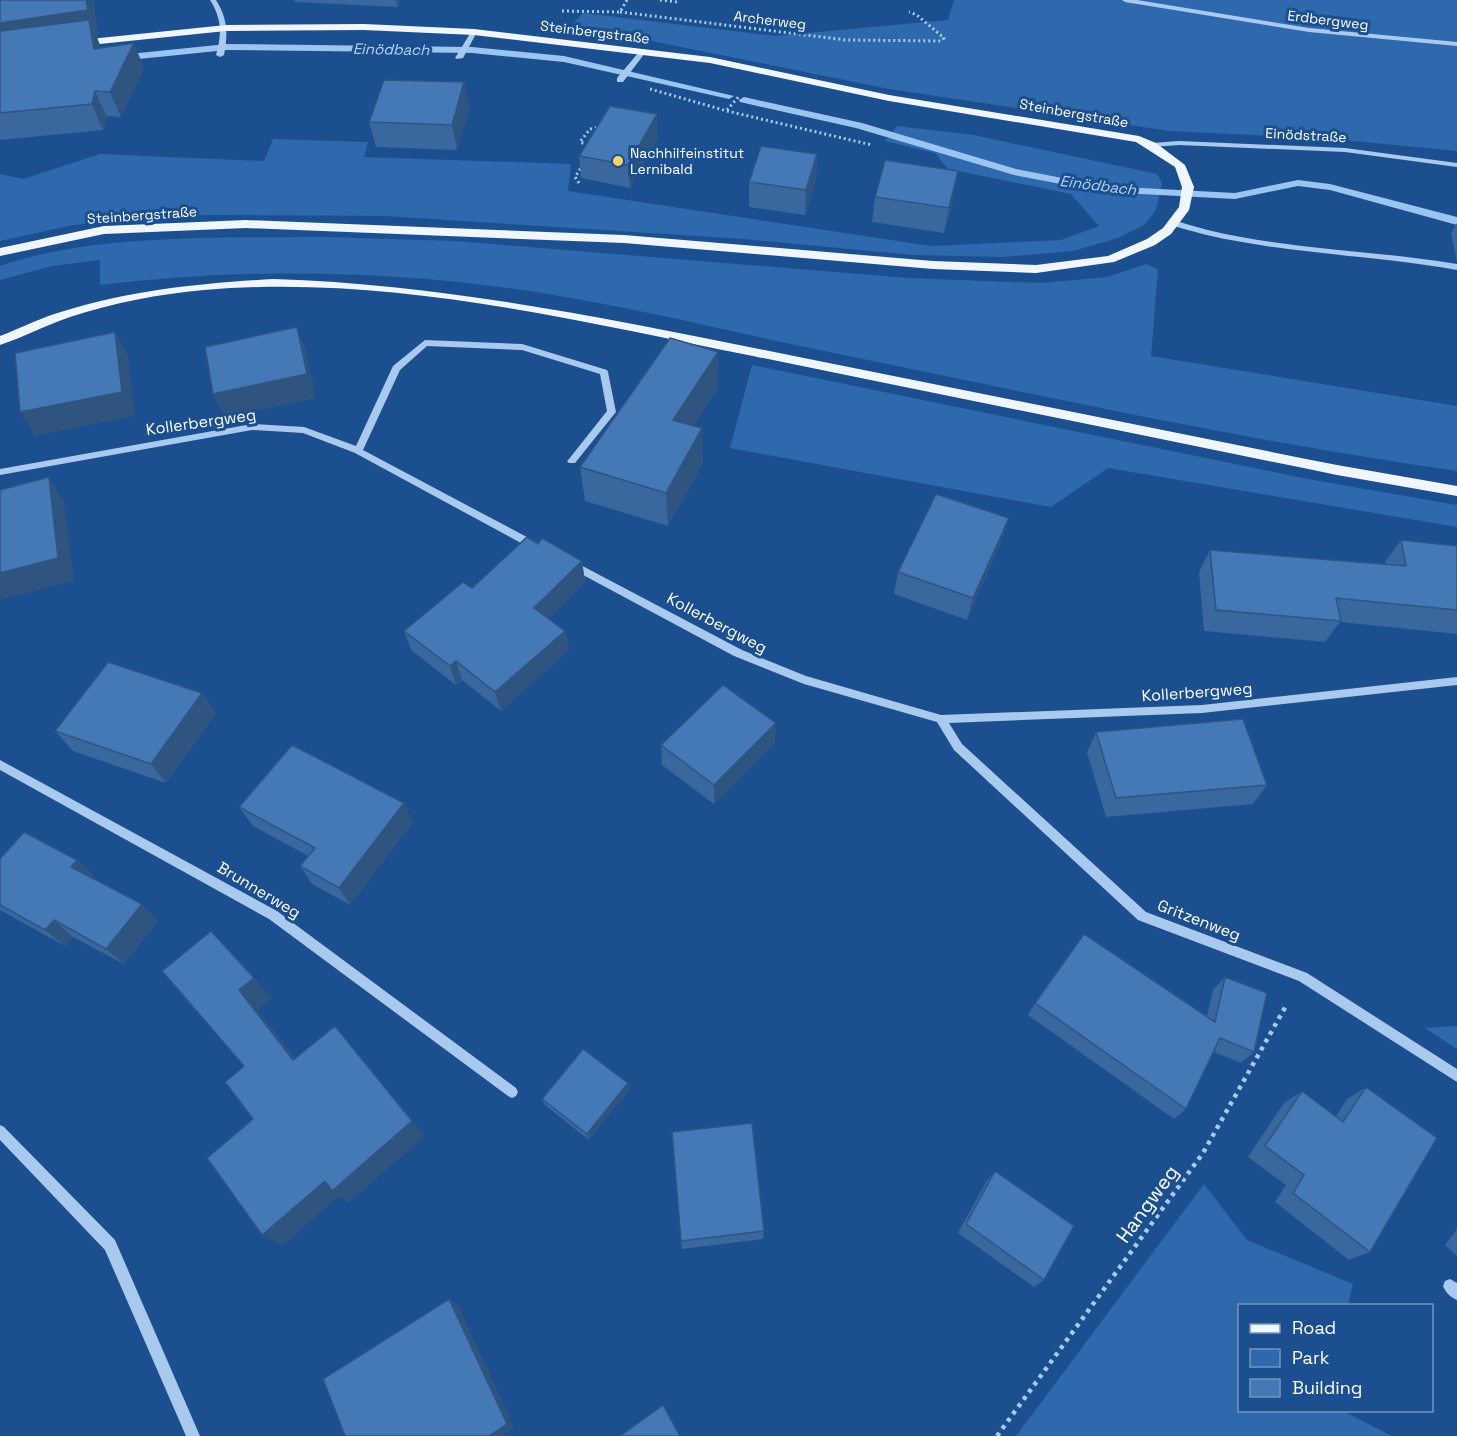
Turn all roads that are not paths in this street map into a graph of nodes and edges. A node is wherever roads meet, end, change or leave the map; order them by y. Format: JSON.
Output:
{"nodes":[{"id":1,"x":213,"y":0,"type":"edge"},
{"id":2,"x":1125,"y":0,"type":"edge"},
{"id":3,"x":226,"y":28,"type":"junction"},
{"id":4,"x":474,"y":32,"type":"junction"},
{"id":5,"x":69,"y":44,"type":"edge"},
{"id":6,"x":1457,"y":45,"type":"edge"},
{"id":7,"x":220,"y":53,"type":"dead end"},
{"id":8,"x":641,"y":53,"type":"junction"},
{"id":9,"x":460,"y":56,"type":"dead end"},
{"id":10,"x":621,"y":79,"type":"road end"},
{"id":11,"x":1152,"y":144,"type":"junction"},
{"id":12,"x":1457,"y":165,"type":"edge"},
{"id":13,"x":1173,"y":224,"type":"junction"},
{"id":14,"x":0,"y":252,"type":"edge"},
{"id":15,"x":1457,"y":267,"type":"edge"},
{"id":16,"x":0,"y":341,"type":"edge"},
{"id":17,"x":358,"y":451,"type":"junction"},
{"id":18,"x":572,"y":461,"type":"dead end"},
{"id":19,"x":0,"y":472,"type":"edge"},
{"id":20,"x":1457,"y":491,"type":"edge"},
{"id":21,"x":546,"y":551,"type":"edge"},
{"id":22,"x":567,"y":562,"type":"edge"},
{"id":23,"x":1457,"y":681,"type":"edge"},
{"id":24,"x":941,"y":719,"type":"junction"},
{"id":25,"x":0,"y":765,"type":"edge"},
{"id":26,"x":1457,"y":1076,"type":"edge"},
{"id":27,"x":513,"y":1092,"type":"dead end"},
{"id":28,"x":0,"y":1131,"type":"edge"},
{"id":29,"x":193,"y":1436,"type":"edge"}],
"edges":[{"from":1,"to":3,"type":"street"},
{"from":2,"to":6,"type":"street","name":"Erdbergweg"},
{"from":3,"to":4,"type":"main road","name":"Steinbergstraße"},
{"from":3,"to":5,"type":"main road","name":"Steinbergstraße"},
{"from":3,"to":7,"type":"street"},
{"from":4,"to":8,"type":"main road","name":"Steinbergstraße"},
{"from":4,"to":9,"type":"street"},
{"from":8,"to":10,"type":"street"},
{"from":8,"to":11,"type":"main road","name":"Steinbergstraße"},
{"from":11,"to":12,"type":"street","name":"Einödstraße"},
{"from":11,"to":13,"type":"main road","name":"Steinbergstraße"},
{"from":13,"to":14,"type":"main road","name":"Steinbergstraße"},
{"from":13,"to":15,"type":"street"},
{"from":16,"to":20,"type":"main road"},
{"from":17,"to":18,"type":"street"},
{"from":17,"to":19,"type":"street","name":"Kollerbergweg"},
{"from":17,"to":21,"type":"street","name":"Kollerbergweg"},
{"from":22,"to":24,"type":"street","name":"Kollerbergweg"},
{"from":23,"to":24,"type":"street","name":"Kollerbergweg"},
{"from":24,"to":26,"type":"street","name":"Gritzenweg"},
{"from":25,"to":27,"type":"street","name":"Brunnerweg"},
{"from":28,"to":29,"type":"street"}]}
